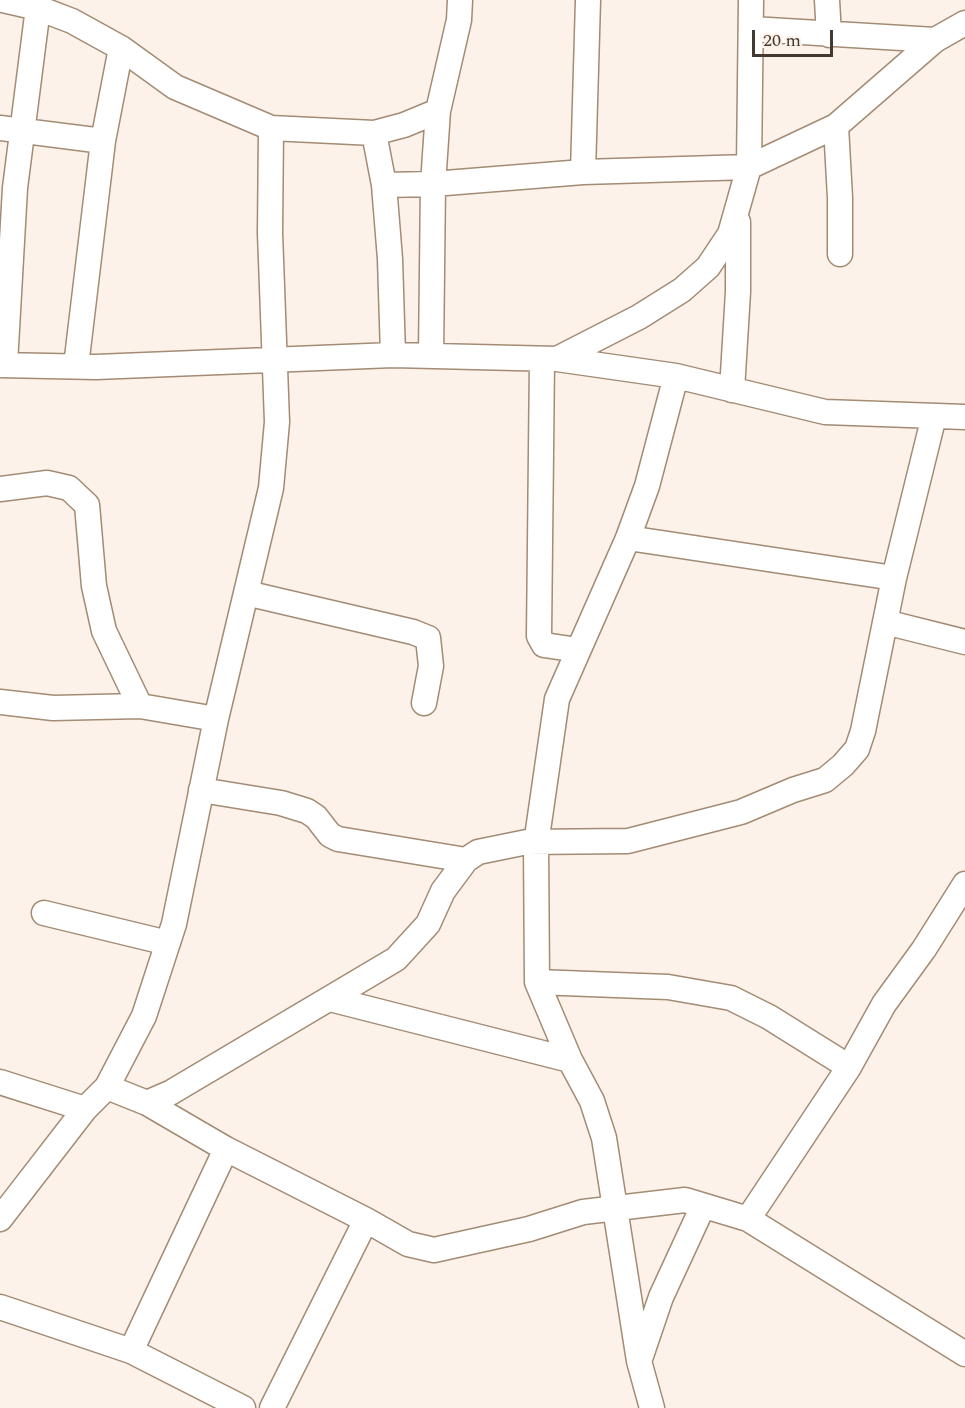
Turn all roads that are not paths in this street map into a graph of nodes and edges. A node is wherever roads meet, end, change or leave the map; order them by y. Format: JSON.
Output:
{"nodes":[{"id":1,"x":3,"y":0,"type":"edge"},
{"id":2,"x":460,"y":0,"type":"edge"},
{"id":3,"x":588,"y":0,"type":"edge"},
{"id":4,"x":751,"y":0,"type":"edge"},
{"id":5,"x":827,"y":0,"type":"edge"},
{"id":6,"x":39,"y":4,"type":"edge"},
{"id":7,"x":965,"y":23,"type":"edge"},
{"id":8,"x":752,"y":29,"type":"junction"},
{"id":9,"x":829,"y":35,"type":"junction"},
{"id":10,"x":935,"y":40,"type":"junction"},
{"id":11,"x":121,"y":48,"type":"junction"},
{"id":12,"x":438,"y":111,"type":"junction"},
{"id":13,"x":836,"y":126,"type":"junction"},
{"id":14,"x":0,"y":128,"type":"edge"},
{"id":15,"x":271,"y":128,"type":"junction"},
{"id":16,"x":24,"y":131,"type":"junction"},
{"id":17,"x":374,"y":133,"type":"junction"},
{"id":18,"x":103,"y":141,"type":"junction"},
{"id":19,"x":749,"y":167,"type":"junction"},
{"id":20,"x":583,"y":172,"type":"junction"},
{"id":21,"x":433,"y":184,"type":"junction"},
{"id":22,"x":384,"y":185,"type":"junction"},
{"id":23,"x":738,"y":208,"type":"junction"},
{"id":24,"x":6,"y":253,"type":"edge"},
{"id":25,"x":840,"y":254,"type":"dead end"},
{"id":26,"x":393,"y":355,"type":"junction"},
{"id":27,"x":431,"y":356,"type":"junction"},
{"id":28,"x":549,"y":359,"type":"junction"},
{"id":29,"x":276,"y":361,"type":"junction"},
{"id":30,"x":2,"y":365,"type":"edge"},
{"id":31,"x":76,"y":366,"type":"junction"},
{"id":32,"x":676,"y":376,"type":"junction"},
{"id":33,"x":732,"y":390,"type":"junction"},
{"id":34,"x":934,"y":416,"type":"junction"},
{"id":35,"x":965,"y":417,"type":"edge"},
{"id":36,"x":0,"y":489,"type":"edge"},
{"id":37,"x":628,"y":538,"type":"junction"},
{"id":38,"x":894,"y":578,"type":"junction"},
{"id":39,"x":246,"y":593,"type":"junction"},
{"id":40,"x":885,"y":622,"type":"junction"},
{"id":41,"x":965,"y":642,"type":"edge"},
{"id":42,"x":578,"y":650,"type":"junction"},
{"id":43,"x":0,"y":702,"type":"edge"},
{"id":44,"x":424,"y":703,"type":"dead end"},
{"id":45,"x":140,"y":706,"type":"junction"},
{"id":46,"x":216,"y":719,"type":"junction"},
{"id":47,"x":201,"y":790,"type":"junction"},
{"id":48,"x":536,"y":844,"type":"junction"},
{"id":49,"x":466,"y":860,"type":"junction"},
{"id":50,"x":965,"y":884,"type":"edge"},
{"id":51,"x":44,"y":913,"type":"dead end"},
{"id":52,"x":168,"y":943,"type":"junction"},
{"id":53,"x":537,"y":982,"type":"junction"},
{"id":54,"x":330,"y":999,"type":"junction"},
{"id":55,"x":570,"y":1060,"type":"junction"},
{"id":56,"x":849,"y":1067,"type":"junction"},
{"id":57,"x":0,"y":1082,"type":"edge"},
{"id":58,"x":107,"y":1087,"type":"junction"},
{"id":59,"x":147,"y":1103,"type":"junction"},
{"id":60,"x":85,"y":1109,"type":"junction"},
{"id":61,"x":226,"y":1149,"type":"junction"},
{"id":62,"x":703,"y":1206,"type":"junction"},
{"id":63,"x":616,"y":1208,"type":"junction"},
{"id":64,"x":0,"y":1219,"type":"edge"},
{"id":65,"x":748,"y":1219,"type":"junction"},
{"id":66,"x":366,"y":1220,"type":"junction"},
{"id":67,"x":0,"y":1306,"type":"edge"},
{"id":68,"x":131,"y":1351,"type":"junction"},
{"id":69,"x":965,"y":1354,"type":"edge"},
{"id":70,"x":639,"y":1361,"type":"junction"},
{"id":71,"x":243,"y":1408,"type":"edge"},
{"id":72,"x":272,"y":1408,"type":"edge"},
{"id":73,"x":652,"y":1408,"type":"edge"}],
"edges":[{"from":1,"to":6,"type":"street"},
{"from":2,"to":12,"type":"street"},
{"from":3,"to":20,"type":"street"},
{"from":4,"to":8,"type":"street"},
{"from":5,"to":9,"type":"street"},
{"from":6,"to":11,"type":"street"},
{"from":6,"to":16,"type":"street"},
{"from":7,"to":10,"type":"street"},
{"from":8,"to":9,"type":"street"},
{"from":8,"to":19,"type":"street"},
{"from":9,"to":10,"type":"street"},
{"from":10,"to":13,"type":"street"},
{"from":11,"to":15,"type":"street"},
{"from":11,"to":18,"type":"street"},
{"from":12,"to":17,"type":"street"},
{"from":12,"to":21,"type":"street"},
{"from":13,"to":19,"type":"street"},
{"from":13,"to":25,"type":"street"},
{"from":14,"to":16,"type":"street"},
{"from":15,"to":17,"type":"street"},
{"from":15,"to":29,"type":"street"},
{"from":16,"to":18,"type":"street"},
{"from":16,"to":24,"type":"street"},
{"from":17,"to":22,"type":"street"},
{"from":18,"to":31,"type":"street"},
{"from":19,"to":20,"type":"street"},
{"from":19,"to":23,"type":"street"},
{"from":20,"to":21,"type":"street"},
{"from":21,"to":22,"type":"street"},
{"from":21,"to":27,"type":"street"},
{"from":22,"to":26,"type":"street"},
{"from":23,"to":28,"type":"street"},
{"from":23,"to":33,"type":"street"},
{"from":24,"to":30,"type":"street"},
{"from":26,"to":27,"type":"street"},
{"from":26,"to":29,"type":"street"},
{"from":27,"to":28,"type":"street"},
{"from":28,"to":32,"type":"street"},
{"from":28,"to":42,"type":"street"},
{"from":29,"to":31,"type":"street"},
{"from":29,"to":39,"type":"street"},
{"from":30,"to":31,"type":"street"},
{"from":32,"to":33,"type":"street"},
{"from":32,"to":37,"type":"street"},
{"from":33,"to":34,"type":"street"},
{"from":34,"to":35,"type":"street"},
{"from":34,"to":38,"type":"street"},
{"from":36,"to":45,"type":"street"},
{"from":37,"to":38,"type":"street"},
{"from":37,"to":42,"type":"street"},
{"from":38,"to":40,"type":"street"},
{"from":39,"to":44,"type":"street"},
{"from":39,"to":46,"type":"street"},
{"from":40,"to":41,"type":"street"},
{"from":40,"to":48,"type":"street"},
{"from":42,"to":48,"type":"street"},
{"from":43,"to":45,"type":"street"},
{"from":45,"to":46,"type":"street"},
{"from":46,"to":47,"type":"street"},
{"from":47,"to":49,"type":"street"},
{"from":47,"to":52,"type":"street"},
{"from":48,"to":49,"type":"street"},
{"from":48,"to":53,"type":"street"},
{"from":49,"to":54,"type":"street"},
{"from":50,"to":56,"type":"street"},
{"from":51,"to":52,"type":"street"},
{"from":52,"to":58,"type":"street"},
{"from":53,"to":55,"type":"street"},
{"from":53,"to":56,"type":"street"},
{"from":54,"to":55,"type":"street"},
{"from":54,"to":59,"type":"street"},
{"from":55,"to":63,"type":"street"},
{"from":56,"to":65,"type":"street"},
{"from":57,"to":60,"type":"street"},
{"from":58,"to":59,"type":"street"},
{"from":58,"to":60,"type":"street"},
{"from":59,"to":61,"type":"street"},
{"from":60,"to":64,"type":"street"},
{"from":61,"to":66,"type":"street"},
{"from":61,"to":68,"type":"street"},
{"from":62,"to":63,"type":"street"},
{"from":62,"to":65,"type":"street"},
{"from":62,"to":70,"type":"street"},
{"from":63,"to":66,"type":"street"},
{"from":63,"to":70,"type":"street"},
{"from":65,"to":69,"type":"street"},
{"from":66,"to":72,"type":"street"},
{"from":67,"to":68,"type":"street"},
{"from":68,"to":71,"type":"street"},
{"from":70,"to":73,"type":"street"}]}
